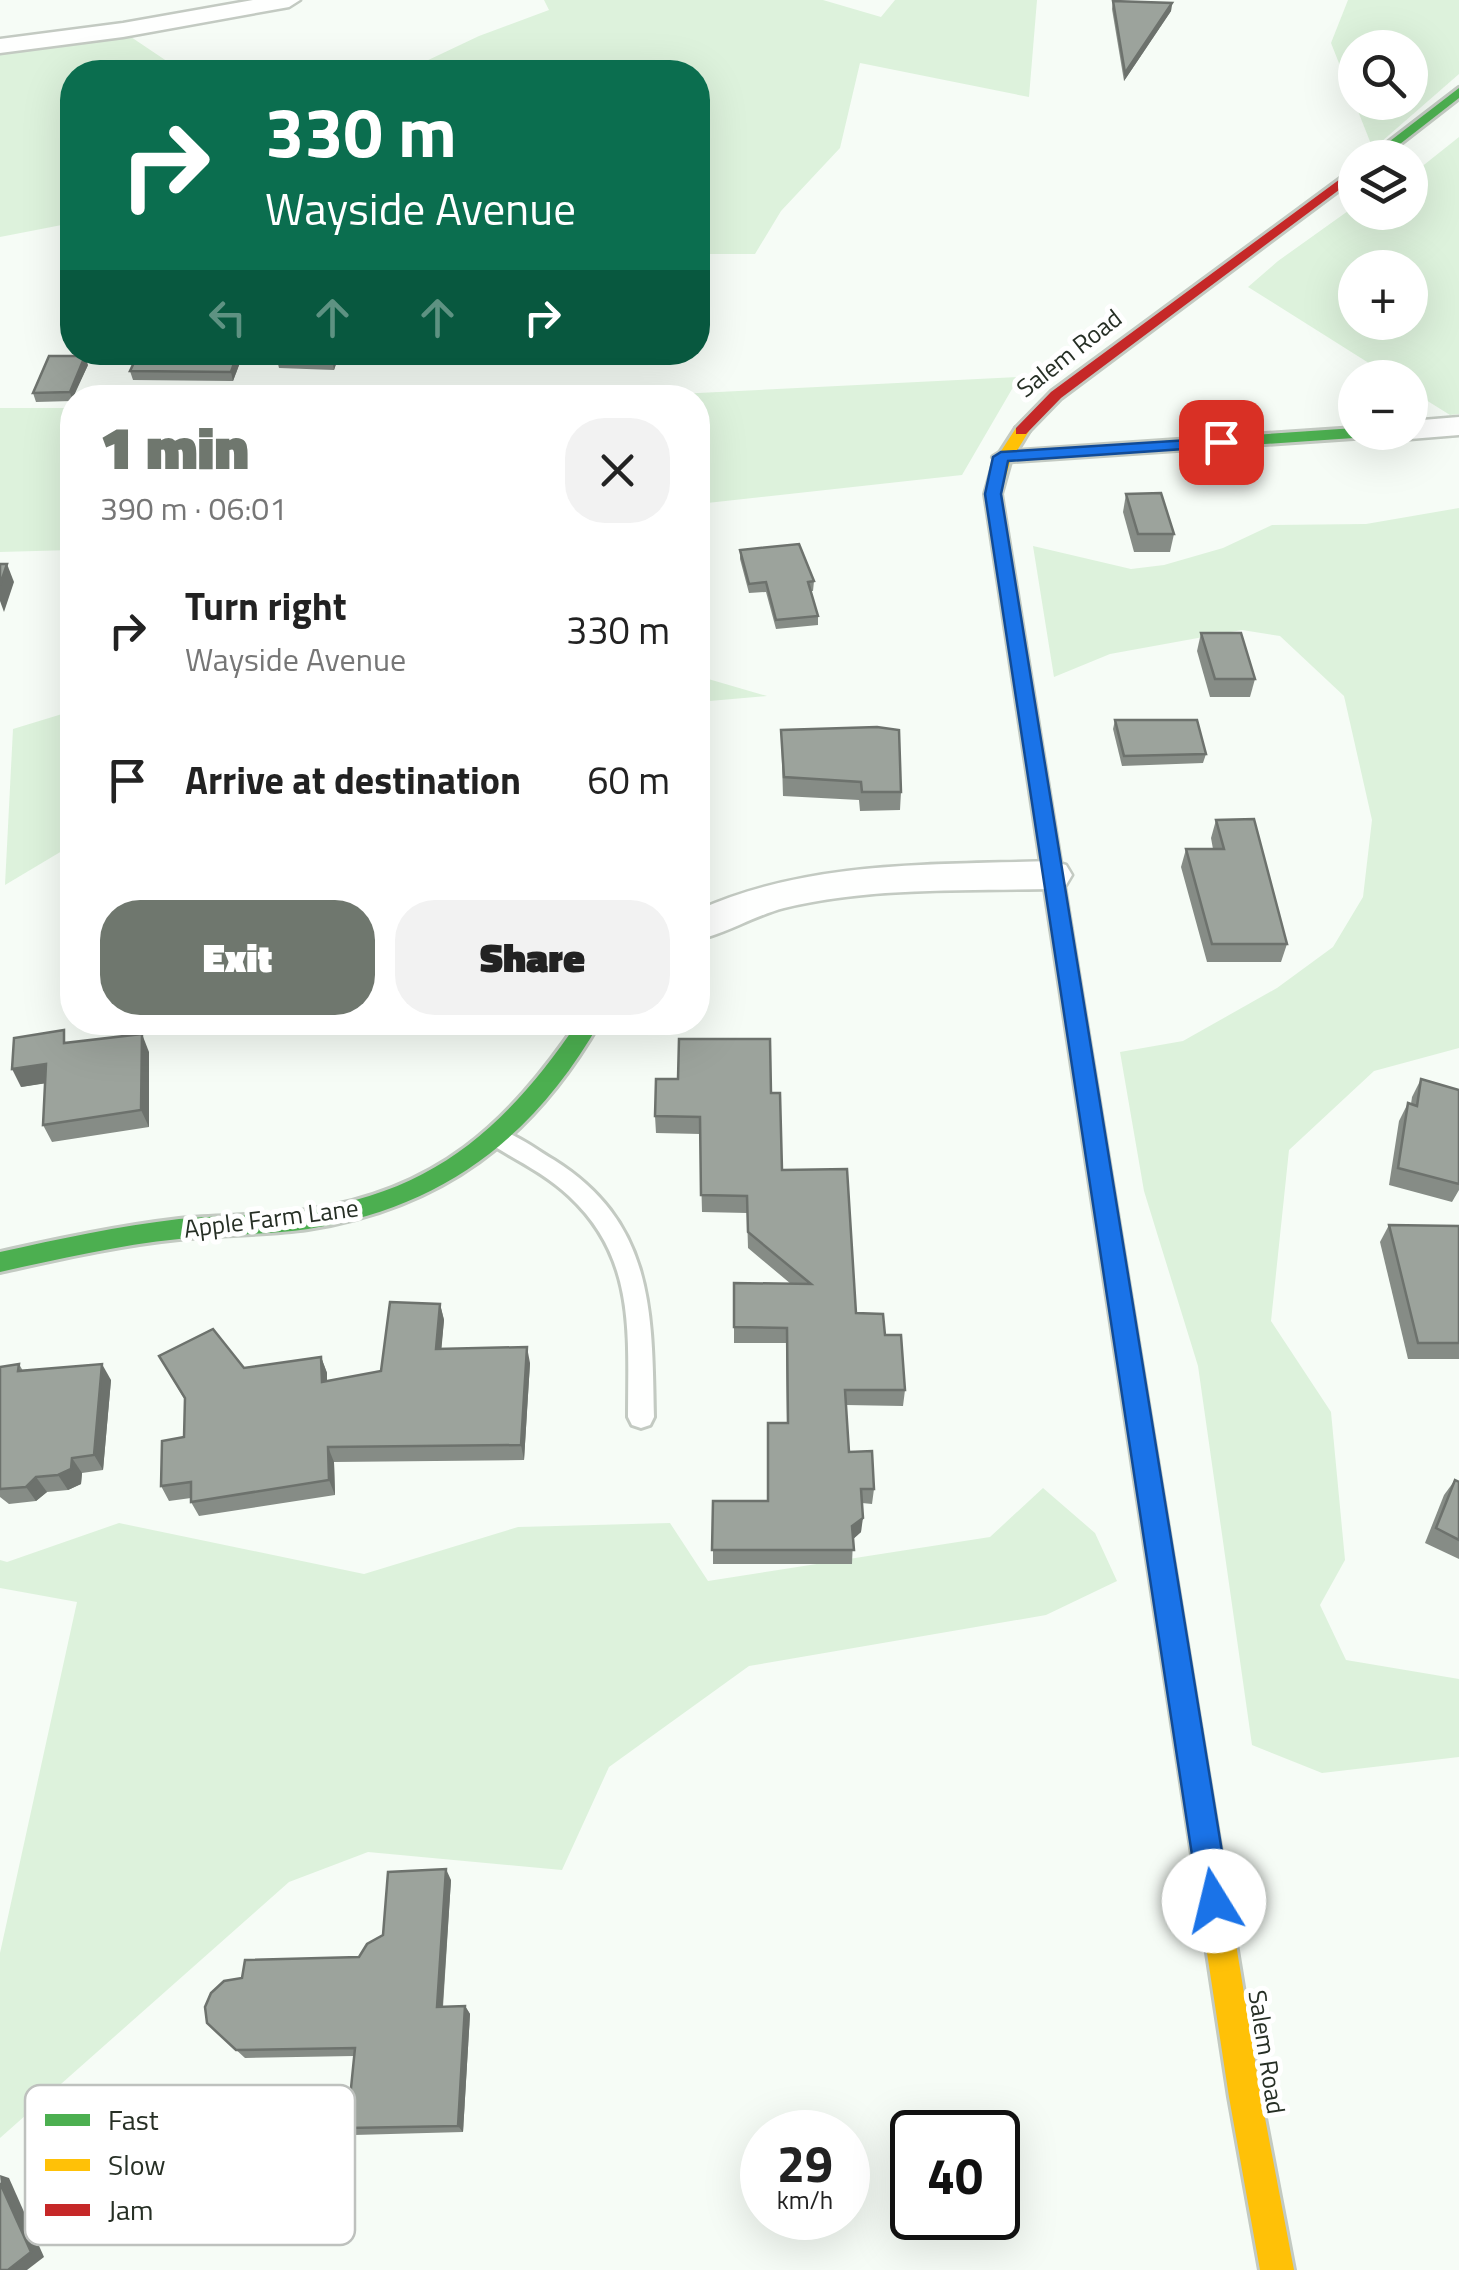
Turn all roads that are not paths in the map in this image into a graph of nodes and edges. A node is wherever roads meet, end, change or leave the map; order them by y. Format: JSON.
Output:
{"nodes":[{"id":1,"x":288,"y":0,"type":"edge"},
{"id":2,"x":0,"y":46,"type":"edge"},
{"id":3,"x":1459,"y":92,"type":"edge"},
{"id":4,"x":1397,"y":140,"type":"edge"},
{"id":5,"x":1338,"y":185,"type":"edge"},
{"id":6,"x":1459,"y":426,"type":"edge"},
{"id":7,"x":1428,"y":429,"type":"edge"},
{"id":8,"x":1338,"y":434,"type":"edge"},
{"id":9,"x":1001,"y":457,"type":"junction"},
{"id":10,"x":1052,"y":876,"type":"junction"},
{"id":11,"x":710,"y":921,"type":"edge"},
{"id":12,"x":581,"y":1035,"type":"edge"},
{"id":13,"x":500,"y":1139,"type":"junction"},
{"id":14,"x":0,"y":1262,"type":"edge"},
{"id":15,"x":640,"y":1417,"type":"dead end"},
{"id":16,"x":1277,"y":2270,"type":"edge"}],
"edges":[{"from":1,"to":2,"type":"street"},
{"from":3,"to":4,"type":"street"},
{"from":5,"to":9,"type":"street","name":"Salem Road"},
{"from":6,"to":7,"type":"street"},
{"from":8,"to":9,"type":"street"},
{"from":9,"to":10,"type":"street","name":"Salem Road"},
{"from":10,"to":11,"type":"street"},
{"from":10,"to":16,"type":"street","name":"Salem Road"},
{"from":12,"to":13,"type":"street","name":"Apple Farm Lane"},
{"from":13,"to":14,"type":"street","name":"Apple Farm Lane"},
{"from":13,"to":15,"type":"lane"}]}
